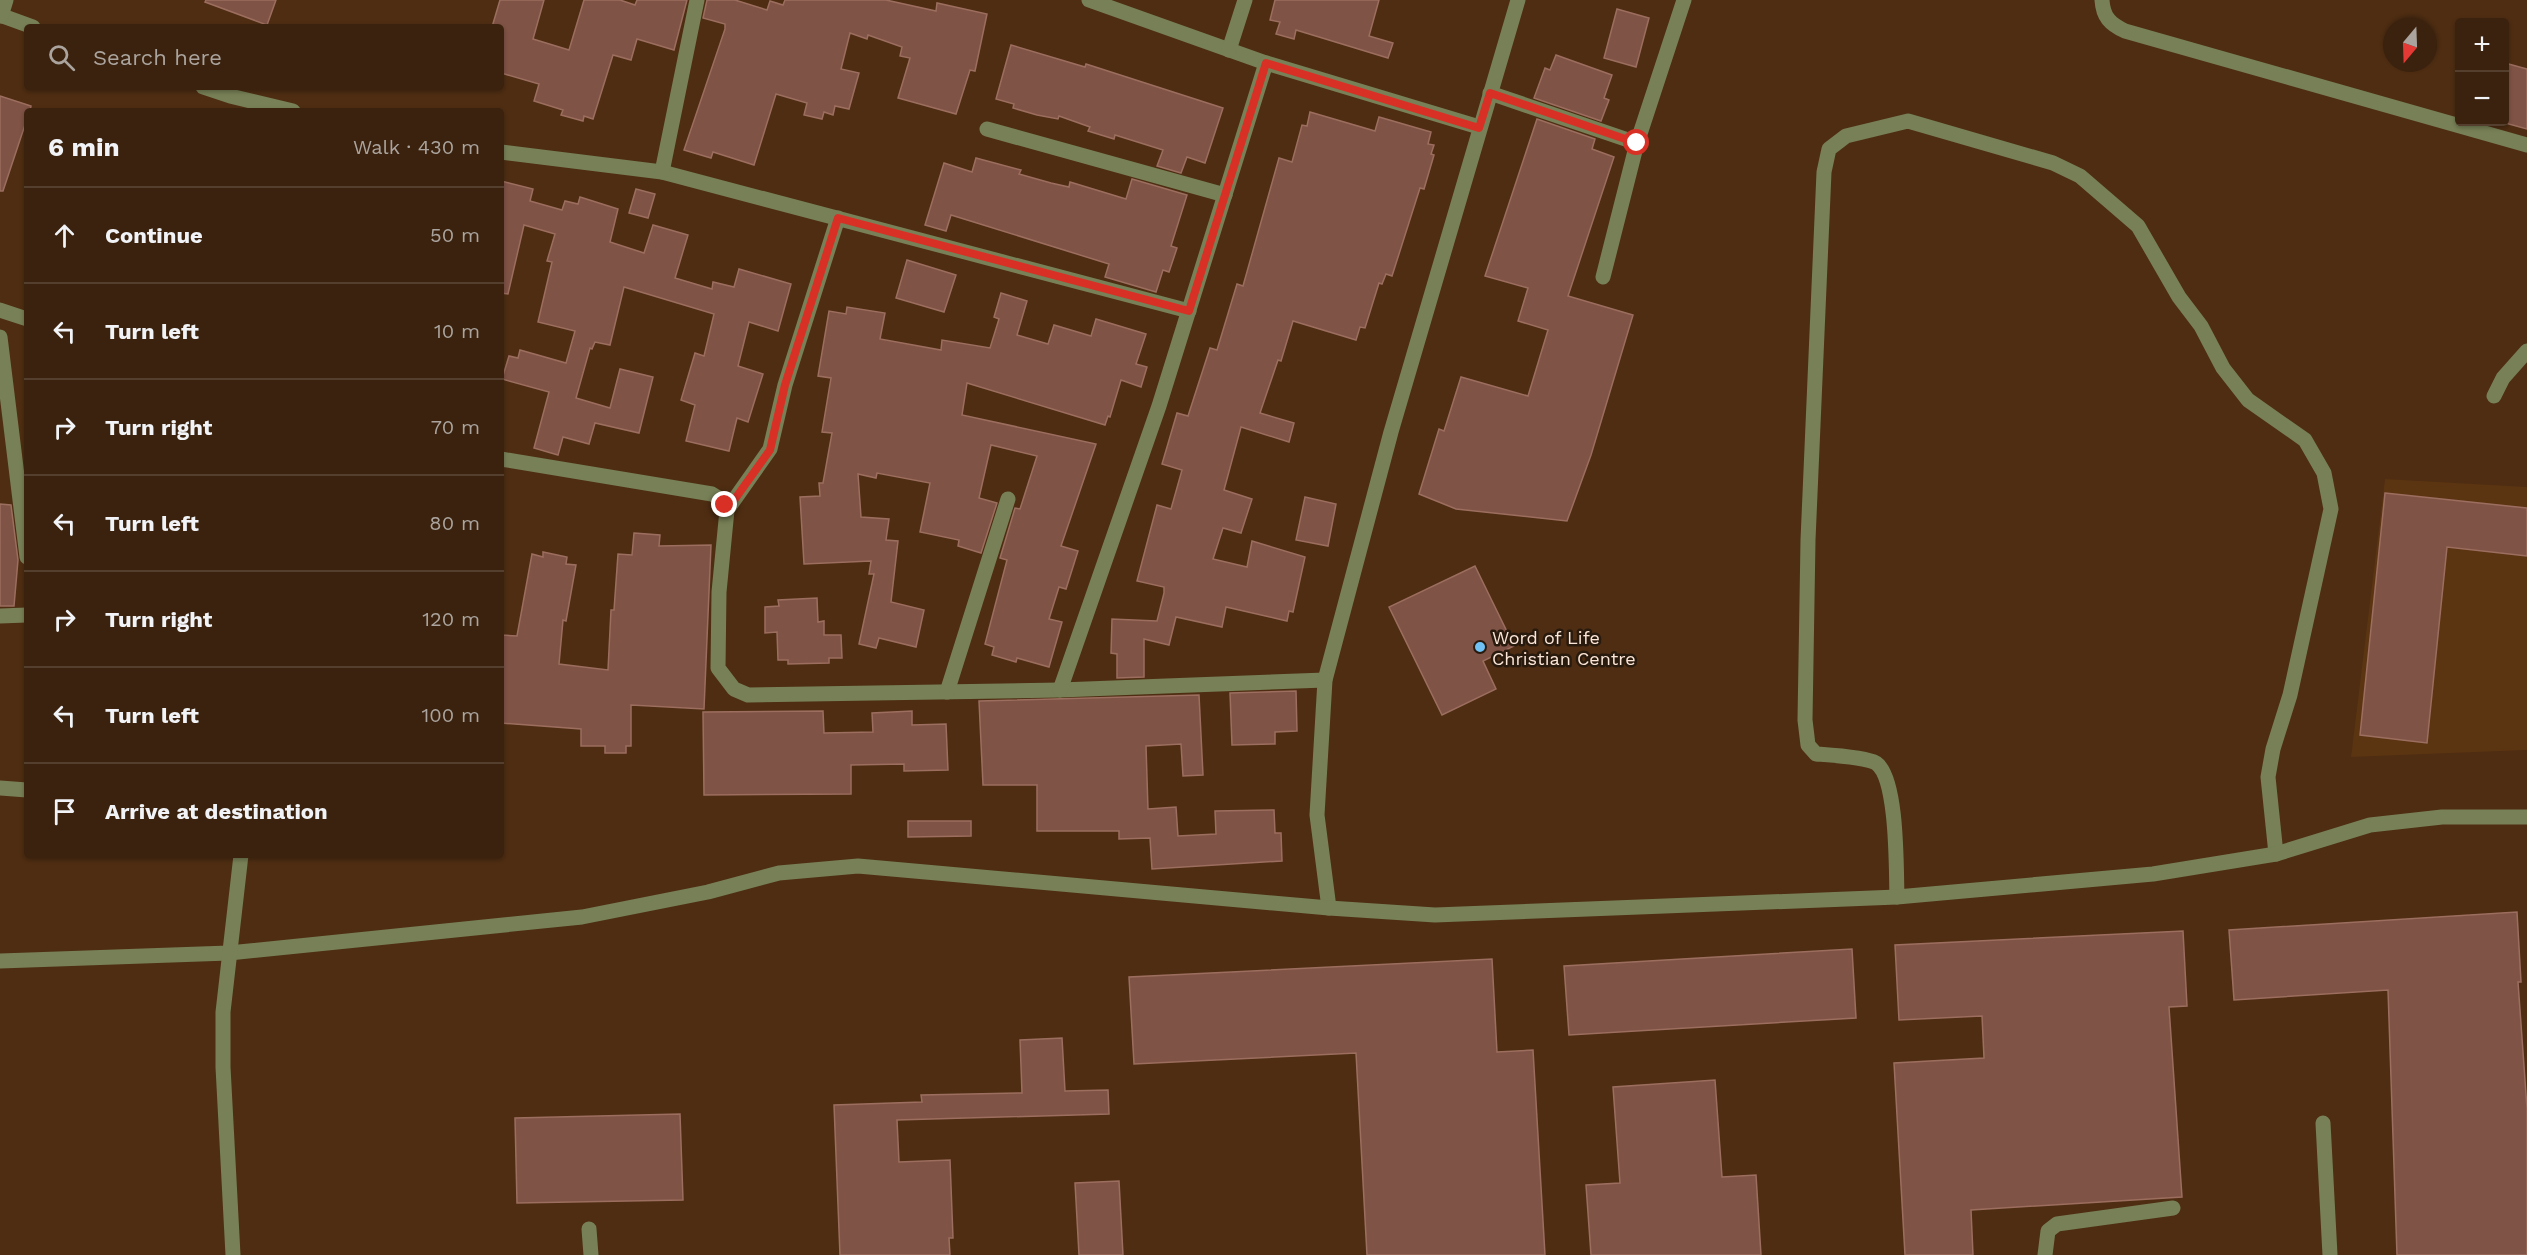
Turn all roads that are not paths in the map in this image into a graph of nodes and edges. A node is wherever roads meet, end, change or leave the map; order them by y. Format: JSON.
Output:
{"nodes":[{"id":1,"x":6,"y":0,"type":"edge"},
{"id":2,"x":697,"y":0,"type":"edge"},
{"id":3,"x":1089,"y":0,"type":"edge"},
{"id":4,"x":1245,"y":0,"type":"edge"},
{"id":5,"x":1518,"y":0,"type":"edge"},
{"id":6,"x":1684,"y":0,"type":"edge"},
{"id":7,"x":2102,"y":0,"type":"edge"},
{"id":8,"x":1,"y":15,"type":"edge"},
{"id":9,"x":25,"y":24,"type":"edge"},
{"id":10,"x":1228,"y":50,"type":"junction"},
{"id":11,"x":1266,"y":63,"type":"junction"},
{"id":12,"x":212,"y":90,"type":"edge"},
{"id":13,"x":1490,"y":93,"type":"junction"},
{"id":14,"x":280,"y":108,"type":"edge"},
{"id":15,"x":1479,"y":128,"type":"junction"},
{"id":16,"x":987,"y":129,"type":"dead end"},
{"id":17,"x":1637,"y":143,"type":"junction"},
{"id":18,"x":2527,"y":145,"type":"edge"},
{"id":19,"x":504,"y":152,"type":"edge"},
{"id":20,"x":662,"y":172,"type":"junction"},
{"id":21,"x":1225,"y":195,"type":"junction"},
{"id":22,"x":838,"y":218,"type":"junction"},
{"id":23,"x":1602,"y":277,"type":"dead end"},
{"id":24,"x":0,"y":310,"type":"edge"},
{"id":25,"x":1189,"y":311,"type":"junction"},
{"id":26,"x":24,"y":318,"type":"edge"},
{"id":27,"x":0,"y":337,"type":"edge"},
{"id":28,"x":2527,"y":351,"type":"edge"},
{"id":29,"x":2494,"y":396,"type":"dead end"},
{"id":30,"x":504,"y":459,"type":"edge"},
{"id":31,"x":1008,"y":499,"type":"dead end"},
{"id":32,"x":727,"y":510,"type":"junction"},
{"id":33,"x":24,"y":533,"type":"edge"},
{"id":34,"x":24,"y":615,"type":"edge"},
{"id":35,"x":0,"y":616,"type":"edge"},
{"id":36,"x":1325,"y":680,"type":"junction"},
{"id":37,"x":1060,"y":690,"type":"junction"},
{"id":38,"x":947,"y":692,"type":"junction"},
{"id":39,"x":0,"y":789,"type":"edge"},
{"id":40,"x":24,"y":790,"type":"edge"},
{"id":41,"x":2527,"y":817,"type":"edge"},
{"id":42,"x":2276,"y":854,"type":"junction"},
{"id":43,"x":241,"y":858,"type":"edge"},
{"id":44,"x":1897,"y":897,"type":"junction"},
{"id":45,"x":1329,"y":908,"type":"junction"},
{"id":46,"x":229,"y":953,"type":"junction"},
{"id":47,"x":0,"y":961,"type":"edge"},
{"id":48,"x":2324,"y":1123,"type":"dead end"},
{"id":49,"x":2173,"y":1208,"type":"dead end"},
{"id":50,"x":589,"y":1229,"type":"dead end"},
{"id":51,"x":233,"y":1255,"type":"edge"},
{"id":52,"x":591,"y":1255,"type":"edge"},
{"id":53,"x":2045,"y":1255,"type":"edge"},
{"id":54,"x":2330,"y":1255,"type":"edge"}],
"edges":[{"from":1,"to":8,"type":"street"},
{"from":2,"to":20,"type":"street"},
{"from":3,"to":10,"type":"street"},
{"from":4,"to":10,"type":"street"},
{"from":5,"to":13,"type":"street"},
{"from":6,"to":17,"type":"street"},
{"from":7,"to":18,"type":"street"},
{"from":8,"to":9,"type":"street"},
{"from":10,"to":11,"type":"street"},
{"from":11,"to":15,"type":"street"},
{"from":11,"to":21,"type":"street"},
{"from":12,"to":14,"type":"street"},
{"from":13,"to":15,"type":"street"},
{"from":13,"to":17,"type":"street"},
{"from":15,"to":36,"type":"street"},
{"from":16,"to":21,"type":"street"},
{"from":17,"to":23,"type":"street"},
{"from":19,"to":20,"type":"street"},
{"from":20,"to":22,"type":"street"},
{"from":21,"to":25,"type":"street"},
{"from":22,"to":25,"type":"street"},
{"from":22,"to":32,"type":"street"},
{"from":24,"to":26,"type":"street"},
{"from":25,"to":37,"type":"street"},
{"from":27,"to":33,"type":"street"},
{"from":28,"to":29,"type":"street"},
{"from":30,"to":32,"type":"street"},
{"from":31,"to":38,"type":"street"},
{"from":32,"to":38,"type":"street"},
{"from":34,"to":35,"type":"street"},
{"from":36,"to":37,"type":"street"},
{"from":36,"to":45,"type":"street"},
{"from":37,"to":38,"type":"street"},
{"from":39,"to":40,"type":"street"},
{"from":41,"to":42,"type":"street"},
{"from":42,"to":44,"type":"street"},
{"from":42,"to":44,"type":"street"},
{"from":43,"to":46,"type":"street"},
{"from":44,"to":45,"type":"street"},
{"from":45,"to":46,"type":"street"},
{"from":46,"to":47,"type":"street"},
{"from":46,"to":51,"type":"street"},
{"from":48,"to":54,"type":"street"},
{"from":49,"to":53,"type":"street"},
{"from":50,"to":52,"type":"street"}]}
